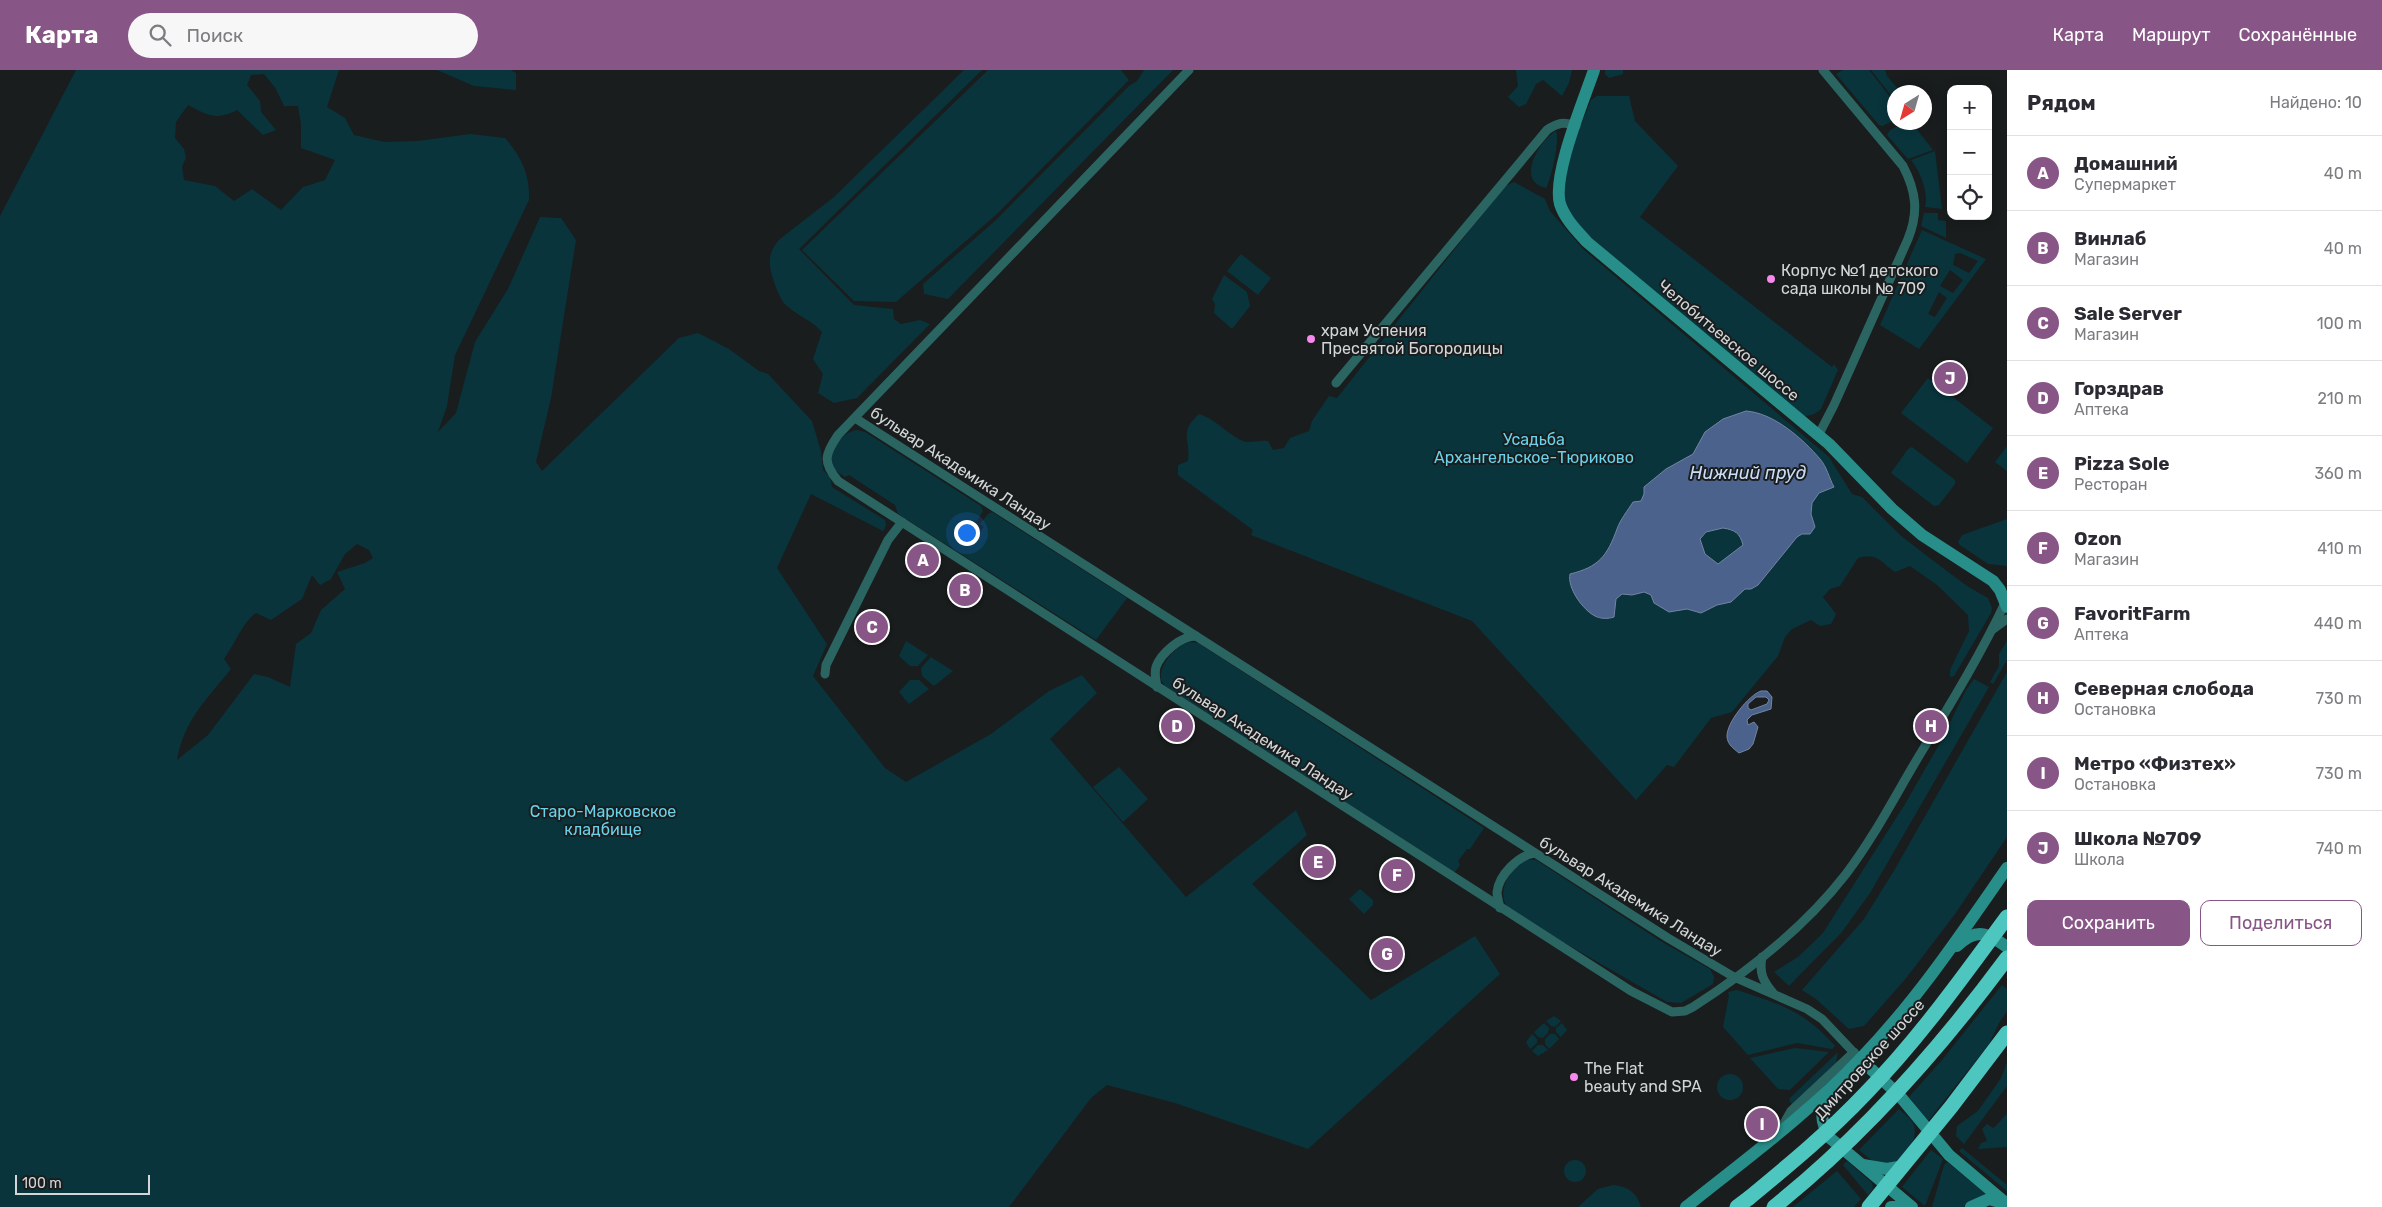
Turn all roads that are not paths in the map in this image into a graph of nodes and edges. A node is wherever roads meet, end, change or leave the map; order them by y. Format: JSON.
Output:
{"nodes":[{"id":1,"x":1189,"y":70,"type":"edge"},
{"id":2,"x":1594,"y":70,"type":"edge"},
{"id":3,"x":1823,"y":70,"type":"edge"},
{"id":4,"x":1576,"y":126,"type":"junction"},
{"id":5,"x":1336,"y":383,"type":"dead end"},
{"id":6,"x":855,"y":418,"type":"junction"},
{"id":7,"x":1818,"y":436,"type":"junction"},
{"id":8,"x":902,"y":522,"type":"junction"},
{"id":9,"x":1993,"y":581,"type":"junction"},
{"id":10,"x":2007,"y":582,"type":"edge"},
{"id":11,"x":2006,"y":598,"type":"edge"},
{"id":12,"x":2007,"y":619,"type":"edge"},
{"id":13,"x":1993,"y":630,"type":"junction"},
{"id":14,"x":1196,"y":636,"type":"junction"},
{"id":15,"x":825,"y":674,"type":"dead end"},
{"id":16,"x":1157,"y":687,"type":"junction"},
{"id":17,"x":1534,"y":853,"type":"junction"},
{"id":18,"x":2007,"y":868,"type":"edge"},
{"id":19,"x":1500,"y":908,"type":"junction"},
{"id":20,"x":2007,"y":917,"type":"edge"},
{"id":21,"x":2007,"y":947,"type":"edge"},
{"id":22,"x":1946,"y":956,"type":"junction"},
{"id":23,"x":1762,"y":957,"type":"junction"},
{"id":24,"x":2007,"y":958,"type":"edge"},
{"id":25,"x":1734,"y":978,"type":"junction"},
{"id":26,"x":1774,"y":994,"type":"junction"},
{"id":27,"x":2007,"y":1033,"type":"edge"},
{"id":28,"x":1857,"y":1056,"type":"junction"},
{"id":29,"x":1829,"y":1089,"type":"junction"},
{"id":30,"x":1951,"y":1107,"type":"junction"},
{"id":31,"x":1780,"y":1132,"type":"junction"},
{"id":32,"x":1930,"y":1133,"type":"junction"},
{"id":33,"x":1949,"y":1155,"type":"junction"},
{"id":34,"x":1860,"y":1164,"type":"junction"},
{"id":35,"x":1904,"y":1166,"type":"junction"},
{"id":36,"x":1888,"y":1187,"type":"junction"},
{"id":37,"x":1743,"y":1202,"type":"edge"},
{"id":38,"x":2007,"y":1204,"type":"edge"},
{"id":39,"x":1686,"y":1207,"type":"edge"},
{"id":40,"x":1774,"y":1207,"type":"edge"},
{"id":41,"x":1869,"y":1207,"type":"edge"},
{"id":42,"x":1891,"y":1207,"type":"edge"},
{"id":43,"x":1901,"y":1207,"type":"edge"},
{"id":44,"x":1912,"y":1207,"type":"edge"},
{"id":45,"x":1971,"y":1207,"type":"edge"}],
"edges":[{"from":1,"to":6,"type":"street"},
{"from":2,"to":4,"type":"main road","name":"Челобитьевское шоссе"},
{"from":3,"to":7,"type":"street"},
{"from":4,"to":5,"type":"street"},
{"from":4,"to":7,"type":"main road","name":"Челобитьевское шоссе"},
{"from":6,"to":8,"type":"street","name":"бульвар Академика Ландау"},
{"from":6,"to":14,"type":"street","name":"бульвар Академика Ландау"},
{"from":7,"to":9,"type":"main road","name":"Челобитьевское шоссе"},
{"from":8,"to":15,"type":"street"},
{"from":8,"to":16,"type":"street","name":"бульвар Академика Ландау"},
{"from":9,"to":10,"type":"main road","name":"Челобитьевское шоссе"},
{"from":9,"to":11,"type":"main road","name":"Челобитьевское шоссе"},
{"from":11,"to":13,"type":"street","name":"Челобитьевское шоссе"},
{"from":12,"to":13,"type":"street","name":"Челобитьевское шоссе"},
{"from":13,"to":23,"type":"street","name":"Челобитьевское шоссе"},
{"from":14,"to":16,"type":"street"},
{"from":14,"to":17,"type":"street","name":"бульвар Академика Ландау"},
{"from":16,"to":19,"type":"street","name":"бульвар Академика Ландау"},
{"from":17,"to":19,"type":"street"},
{"from":17,"to":25,"type":"street","name":"бульвар Академика Ландау"},
{"from":18,"to":22,"type":"main road"},
{"from":19,"to":25,"type":"street","name":"бульвар Академика Ландау"},
{"from":20,"to":37,"type":"highway","name":"Дмитровское шоссе","bridge":true},
{"from":21,"to":22,"type":"main road"},
{"from":22,"to":28,"type":"main road"},
{"from":23,"to":25,"type":"street","name":"Челобитьевское шоссе"},
{"from":23,"to":26,"type":"street"},
{"from":24,"to":40,"type":"highway","bridge":true},
{"from":25,"to":26,"type":"street","name":"бульвар Академика Ландау"},
{"from":26,"to":28,"type":"street","name":"бульвар Академика Ландау"},
{"from":27,"to":30,"type":"highway"},
{"from":28,"to":29,"type":"main road"},
{"from":28,"to":31,"type":"street"},
{"from":28,"to":32,"type":"main road"},
{"from":29,"to":31,"type":"main road"},
{"from":29,"to":34,"type":"main road"},
{"from":30,"to":32,"type":"highway"},
{"from":30,"to":33,"type":"main road"},
{"from":31,"to":39,"type":"main road"},
{"from":32,"to":33,"type":"main road"},
{"from":32,"to":35,"type":"highway"},
{"from":33,"to":38,"type":"main road"},
{"from":34,"to":35,"type":"main road"},
{"from":34,"to":36,"type":"main road"},
{"from":35,"to":36,"type":"highway"},
{"from":36,"to":41,"type":"highway"},
{"from":36,"to":44,"type":"main road"},
{"from":38,"to":45,"type":"main road"},
{"from":42,"to":43,"type":"main road"}]}
